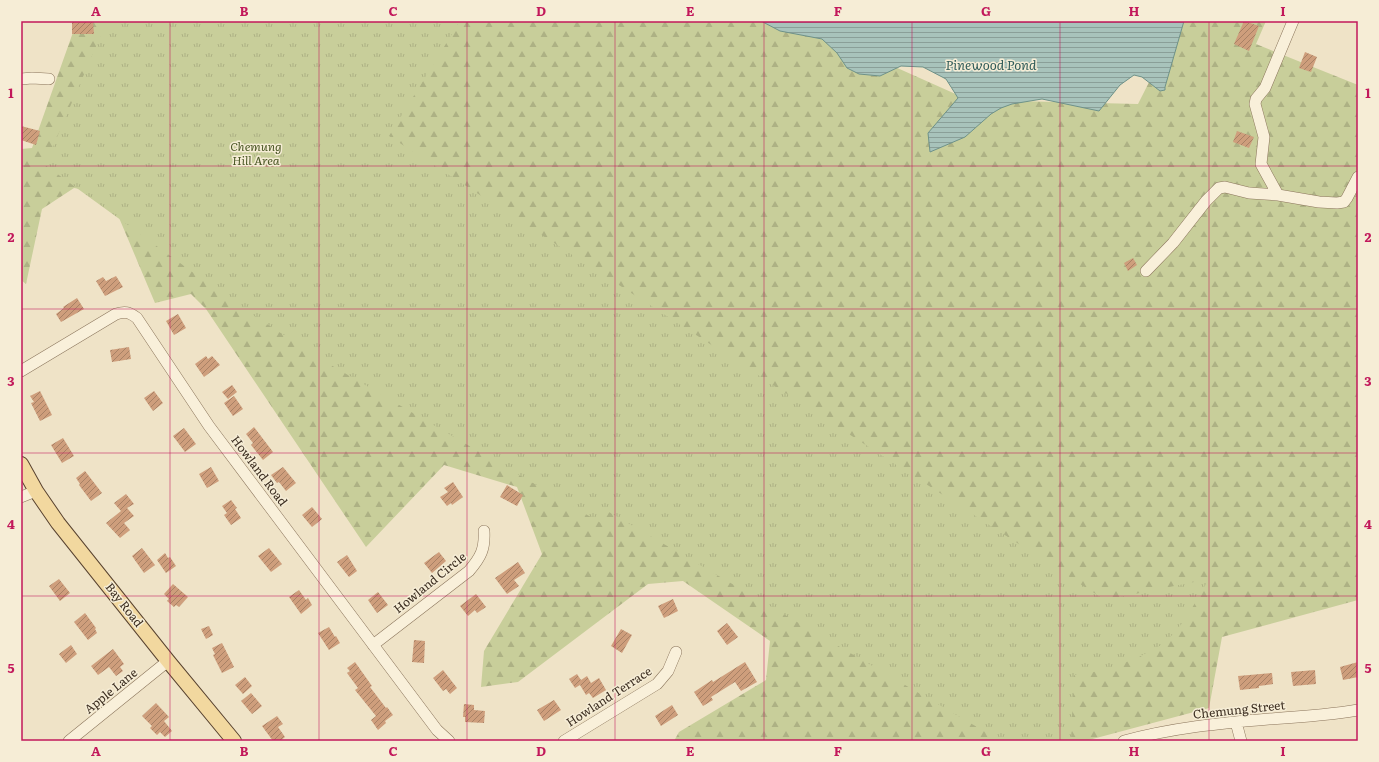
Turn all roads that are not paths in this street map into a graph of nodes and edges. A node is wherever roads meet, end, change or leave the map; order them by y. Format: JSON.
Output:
{"nodes":[{"id":1,"x":1293,"y":21,"type":"edge"},
{"id":2,"x":21,"y":79,"type":"edge"},
{"id":3,"x":49,"y":79,"type":"dead end"},
{"id":4,"x":1358,"y":177,"type":"edge"},
{"id":5,"x":1278,"y":195,"type":"junction"},
{"id":6,"x":1146,"y":271,"type":"dead end"},
{"id":7,"x":21,"y":371,"type":"edge"},
{"id":8,"x":21,"y":464,"type":"edge"},
{"id":9,"x":36,"y":491,"type":"junction"},
{"id":10,"x":21,"y":497,"type":"edge"},
{"id":11,"x":484,"y":531,"type":"dead end"},
{"id":12,"x":373,"y":645,"type":"junction"},
{"id":13,"x":676,"y":652,"type":"dead end"},
{"id":14,"x":168,"y":661,"type":"junction"},
{"id":15,"x":1358,"y":710,"type":"edge"},
{"id":16,"x":1236,"y":722,"type":"junction"},
{"id":17,"x":69,"y":741,"type":"edge"},
{"id":18,"x":234,"y":741,"type":"edge"},
{"id":19,"x":449,"y":741,"type":"edge"},
{"id":20,"x":564,"y":741,"type":"edge"},
{"id":21,"x":1124,"y":741,"type":"edge"},
{"id":22,"x":1241,"y":741,"type":"edge"}],
"edges":[{"from":1,"to":5,"type":"street"},
{"from":2,"to":3,"type":"street"},
{"from":4,"to":5,"type":"street"},
{"from":5,"to":6,"type":"street"},
{"from":7,"to":12,"type":"street","name":"Howland Road"},
{"from":8,"to":9,"type":"main road","name":"Bay Road"},
{"from":9,"to":10,"type":"street"},
{"from":9,"to":14,"type":"main road","name":"Bay Road"},
{"from":11,"to":12,"type":"street","name":"Howland Circle"},
{"from":12,"to":19,"type":"street","name":"Howland Road"},
{"from":13,"to":20,"type":"street","name":"Howland Terrace"},
{"from":14,"to":17,"type":"street","name":"Apple Lane"},
{"from":14,"to":18,"type":"main road","name":"Bay Road"},
{"from":15,"to":16,"type":"street","name":"Chemung Street"},
{"from":16,"to":21,"type":"street","name":"Chemung Street"},
{"from":16,"to":22,"type":"street"}]}
